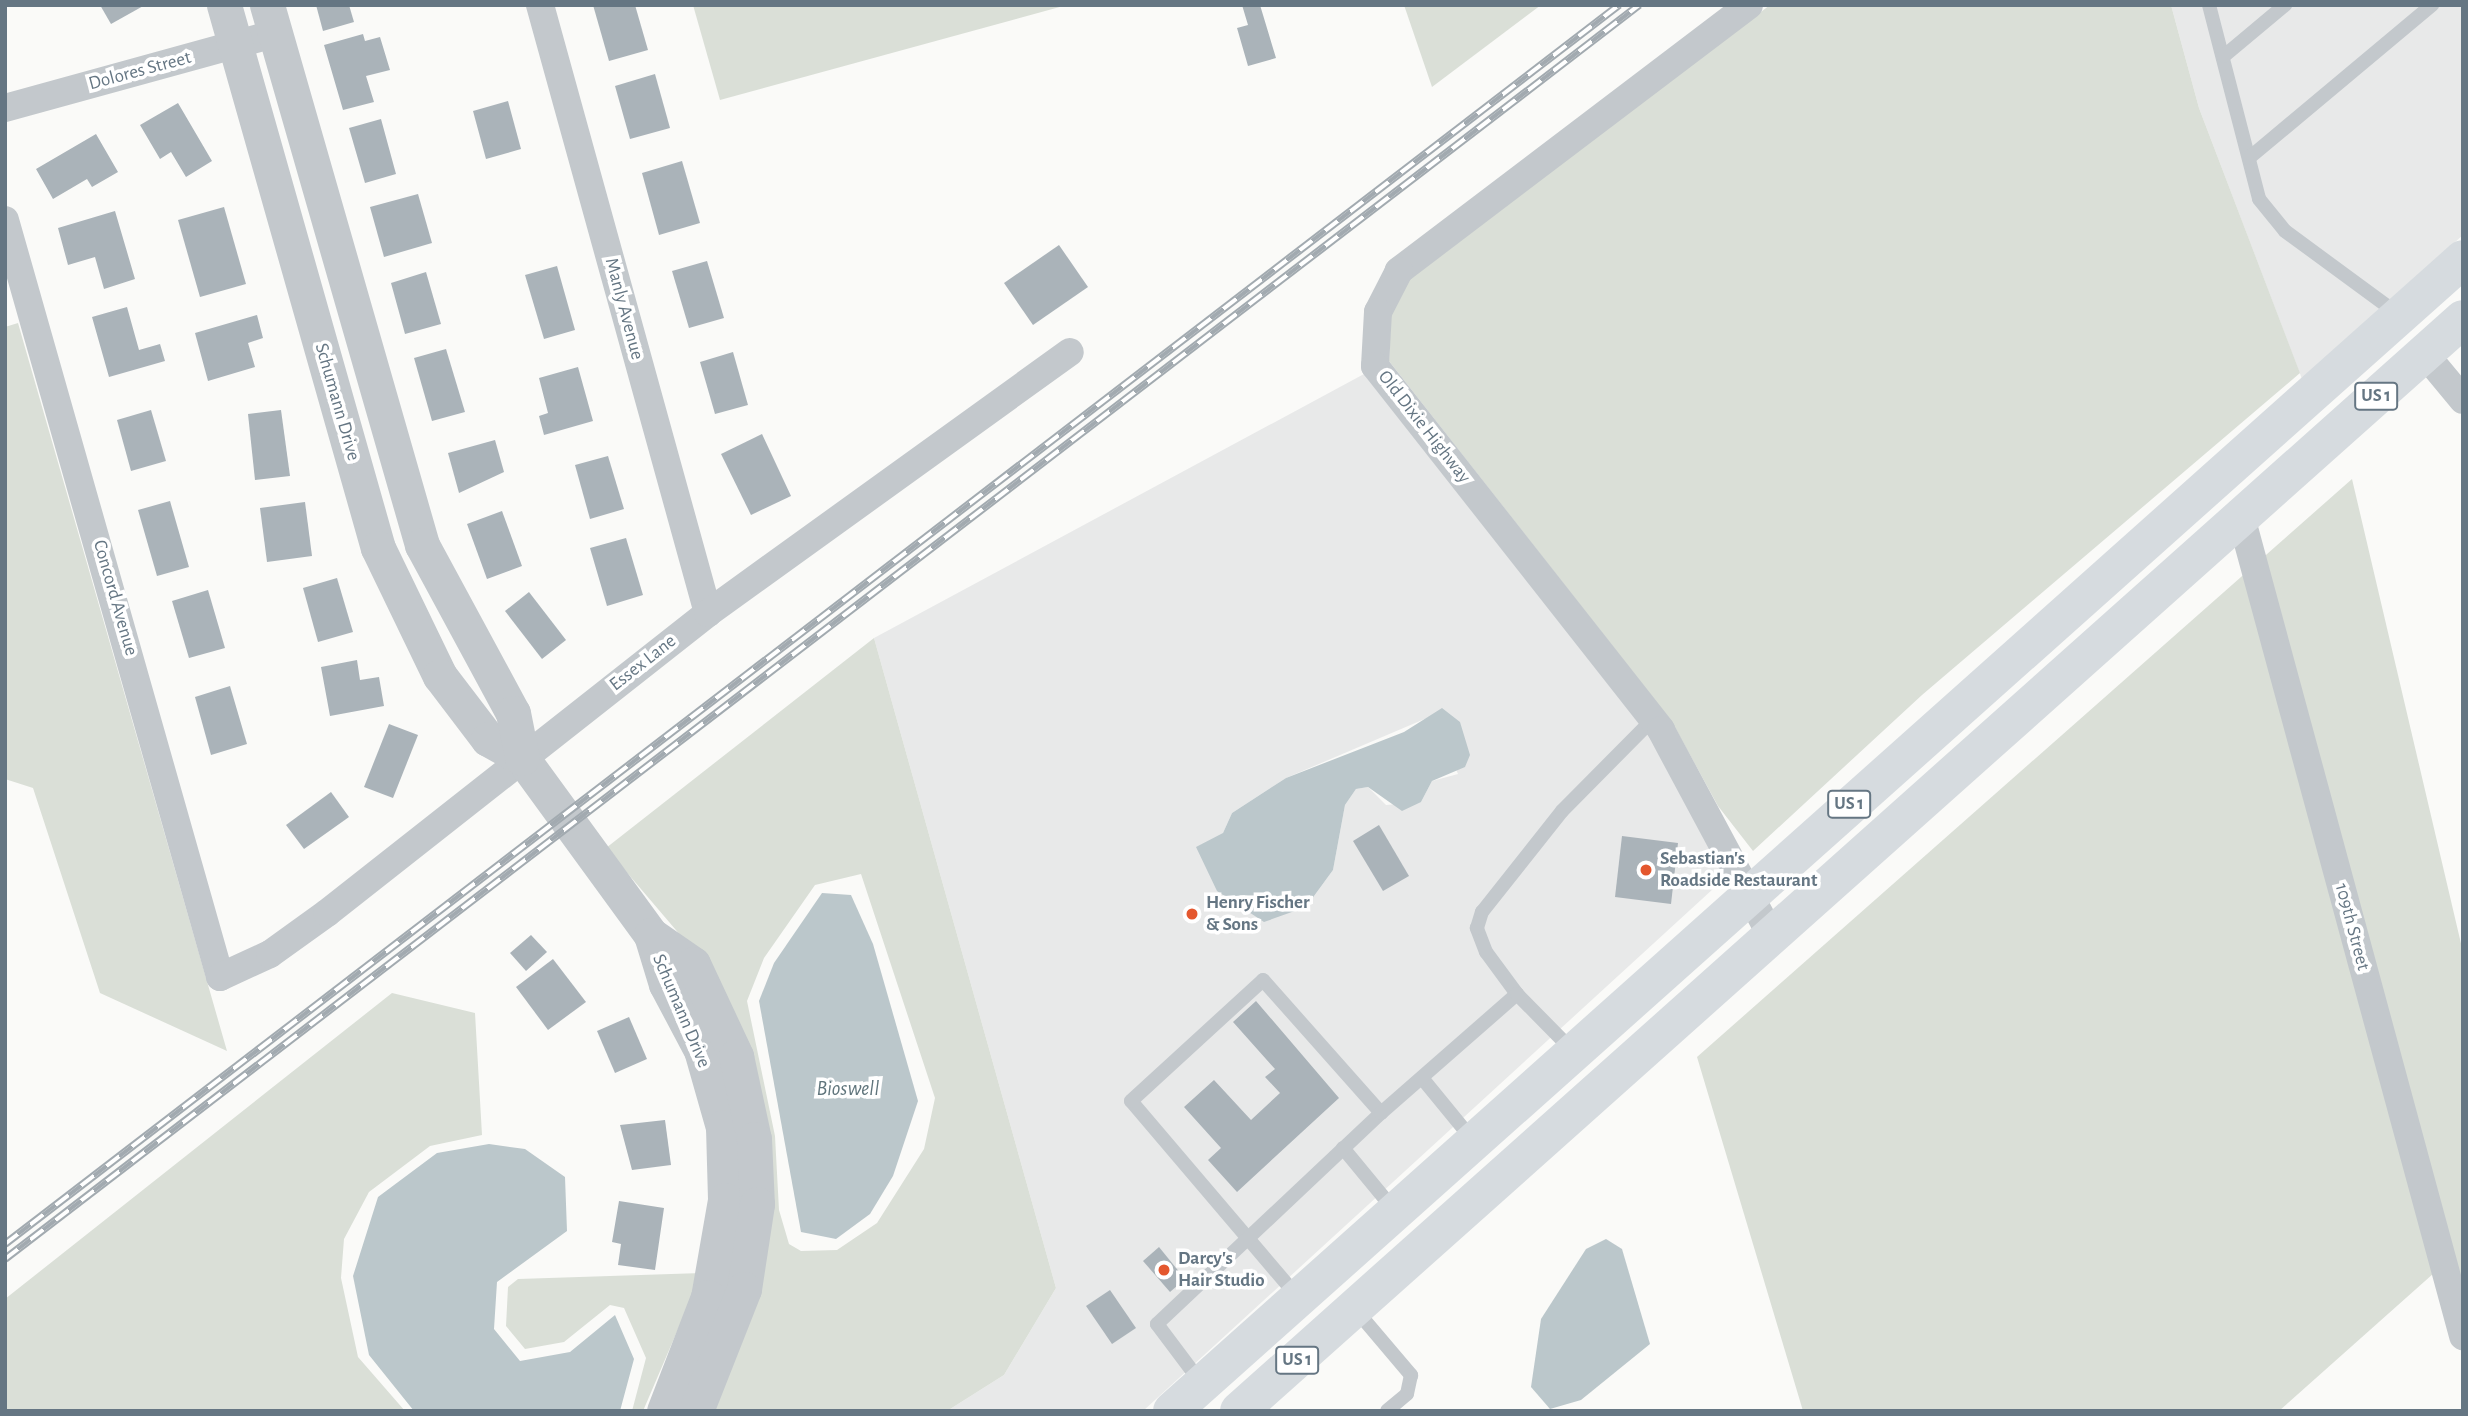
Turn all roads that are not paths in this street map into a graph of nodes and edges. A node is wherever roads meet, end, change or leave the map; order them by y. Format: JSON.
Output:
{"nodes":[{"id":1,"x":224,"y":5,"type":"edge"},
{"id":2,"x":540,"y":5,"type":"edge"},
{"id":3,"x":1749,"y":5,"type":"edge"},
{"id":4,"x":2209,"y":5,"type":"edge"},
{"id":5,"x":2286,"y":5,"type":"edge"},
{"id":6,"x":2432,"y":5,"type":"edge"},
{"id":7,"x":271,"y":19,"type":"edge"},
{"id":8,"x":235,"y":45,"type":"junction"},
{"id":9,"x":2224,"y":57,"type":"junction"},
{"id":10,"x":5,"y":108,"type":"edge"},
{"id":11,"x":2249,"y":158,"type":"junction"},
{"id":12,"x":5,"y":220,"type":"edge"},
{"id":13,"x":2463,"y":258,"type":"edge"},
{"id":14,"x":2433,"y":285,"type":"junction"},
{"id":15,"x":346,"y":288,"type":"junction"},
{"id":16,"x":308,"y":301,"type":"junction"},
{"id":17,"x":2399,"y":315,"type":"junction"},
{"id":18,"x":2463,"y":319,"type":"edge"},
{"id":19,"x":1070,"y":352,"type":"dead end"},
{"id":20,"x":2424,"y":353,"type":"junction"},
{"id":21,"x":2463,"y":400,"type":"edge"},
{"id":22,"x":2241,"y":517,"type":"junction"},
{"id":23,"x":418,"y":534,"type":"junction"},
{"id":24,"x":378,"y":548,"type":"junction"},
{"id":25,"x":708,"y":613,"type":"junction"},
{"id":26,"x":1653,"y":719,"type":"junction"},
{"id":27,"x":522,"y":758,"type":"junction"},
{"id":28,"x":1749,"y":894,"type":"junction"},
{"id":29,"x":651,"y":935,"type":"junction"},
{"id":30,"x":1771,"y":935,"type":"junction"},
{"id":31,"x":220,"y":977,"type":"joint"},
{"id":32,"x":1517,"y":995,"type":"junction"},
{"id":33,"x":1573,"y":1051,"type":"junction"},
{"id":34,"x":1422,"y":1078,"type":"junction"},
{"id":35,"x":1381,"y":1113,"type":"junction"},
{"id":36,"x":1473,"y":1141,"type":"junction"},
{"id":37,"x":1343,"y":1148,"type":"junction"},
{"id":38,"x":1395,"y":1211,"type":"junction"},
{"id":39,"x":1249,"y":1237,"type":"junction"},
{"id":40,"x":1298,"y":1297,"type":"junction"},
{"id":41,"x":1355,"y":1308,"type":"junction"},
{"id":42,"x":2463,"y":1336,"type":"edge"},
{"id":43,"x":1202,"y":1384,"type":"junction"},
{"id":44,"x":664,"y":1411,"type":"edge"},
{"id":45,"x":696,"y":1411,"type":"edge"},
{"id":46,"x":1172,"y":1411,"type":"edge"},
{"id":47,"x":1239,"y":1411,"type":"edge"},
{"id":48,"x":1387,"y":1411,"type":"edge"}],
"edges":[{"from":1,"to":8,"type":"street","name":"Schumann Drive"},
{"from":2,"to":25,"type":"street","name":"Manly Avenue"},
{"from":3,"to":26,"type":"street","name":"Old Dixie Highway"},
{"from":4,"to":9,"type":"lane"},
{"from":5,"to":9,"type":"lane"},
{"from":6,"to":11,"type":"lane"},
{"from":7,"to":8,"type":"street","name":"Dolores Street"},
{"from":7,"to":15,"type":"street","name":"Schumann Drive"},
{"from":8,"to":10,"type":"street","name":"Dolores Street"},
{"from":8,"to":16,"type":"street","name":"Schumann Drive"},
{"from":9,"to":11,"type":"lane"},
{"from":11,"to":17,"type":"lane"},
{"from":12,"to":31,"type":"street","name":"Concord Avenue"},
{"from":13,"to":14,"type":"main road","number":"US 1"},
{"from":14,"to":17,"type":"main road","number":"US 1"},
{"from":14,"to":20,"type":"main road"},
{"from":15,"to":16,"type":"street"},
{"from":15,"to":23,"type":"street","name":"Schumann Drive"},
{"from":16,"to":24,"type":"street","name":"Schumann Drive"},
{"from":17,"to":28,"type":"main road","number":"US 1"},
{"from":18,"to":20,"type":"main road","number":"US 1"},
{"from":19,"to":25,"type":"street","name":"Essex Lane"},
{"from":20,"to":21,"type":"street"},
{"from":20,"to":22,"type":"main road","number":"US 1"},
{"from":22,"to":30,"type":"main road","number":"US 1"},
{"from":22,"to":42,"type":"street","name":"109th Street"},
{"from":23,"to":24,"type":"street"},
{"from":23,"to":27,"type":"street","name":"Schumann Drive"},
{"from":24,"to":27,"type":"street","name":"Schumann Drive"},
{"from":25,"to":27,"type":"street","name":"Essex Lane"},
{"from":26,"to":28,"type":"street","name":"Old Dixie Highway"},
{"from":26,"to":32,"type":"lane"},
{"from":27,"to":29,"type":"street","name":"Schumann Drive"},
{"from":27,"to":31,"type":"street","name":"Essex Lane"},
{"from":28,"to":30,"type":"street","name":"Old Dixie Highway"},
{"from":28,"to":33,"type":"main road","number":"US 1"},
{"from":29,"to":44,"type":"street","name":"Schumann Drive"},
{"from":29,"to":45,"type":"street","name":"Schumann Drive"},
{"from":30,"to":41,"type":"main road","number":"US 1"},
{"from":32,"to":33,"type":"lane"},
{"from":32,"to":34,"type":"lane"},
{"from":33,"to":36,"type":"main road","number":"US 1"},
{"from":34,"to":35,"type":"lane"},
{"from":34,"to":36,"type":"lane"},
{"from":35,"to":37,"type":"lane"},
{"from":35,"to":39,"type":"lane"},
{"from":36,"to":38,"type":"main road","number":"US 1"},
{"from":37,"to":38,"type":"lane"},
{"from":37,"to":39,"type":"lane"},
{"from":38,"to":40,"type":"main road","number":"US 1"},
{"from":39,"to":40,"type":"lane"},
{"from":39,"to":43,"type":"lane"},
{"from":40,"to":43,"type":"main road","number":"US 1"},
{"from":41,"to":47,"type":"main road","number":"US 1"},
{"from":41,"to":48,"type":"lane"},
{"from":43,"to":46,"type":"main road","number":"US 1"}]}
